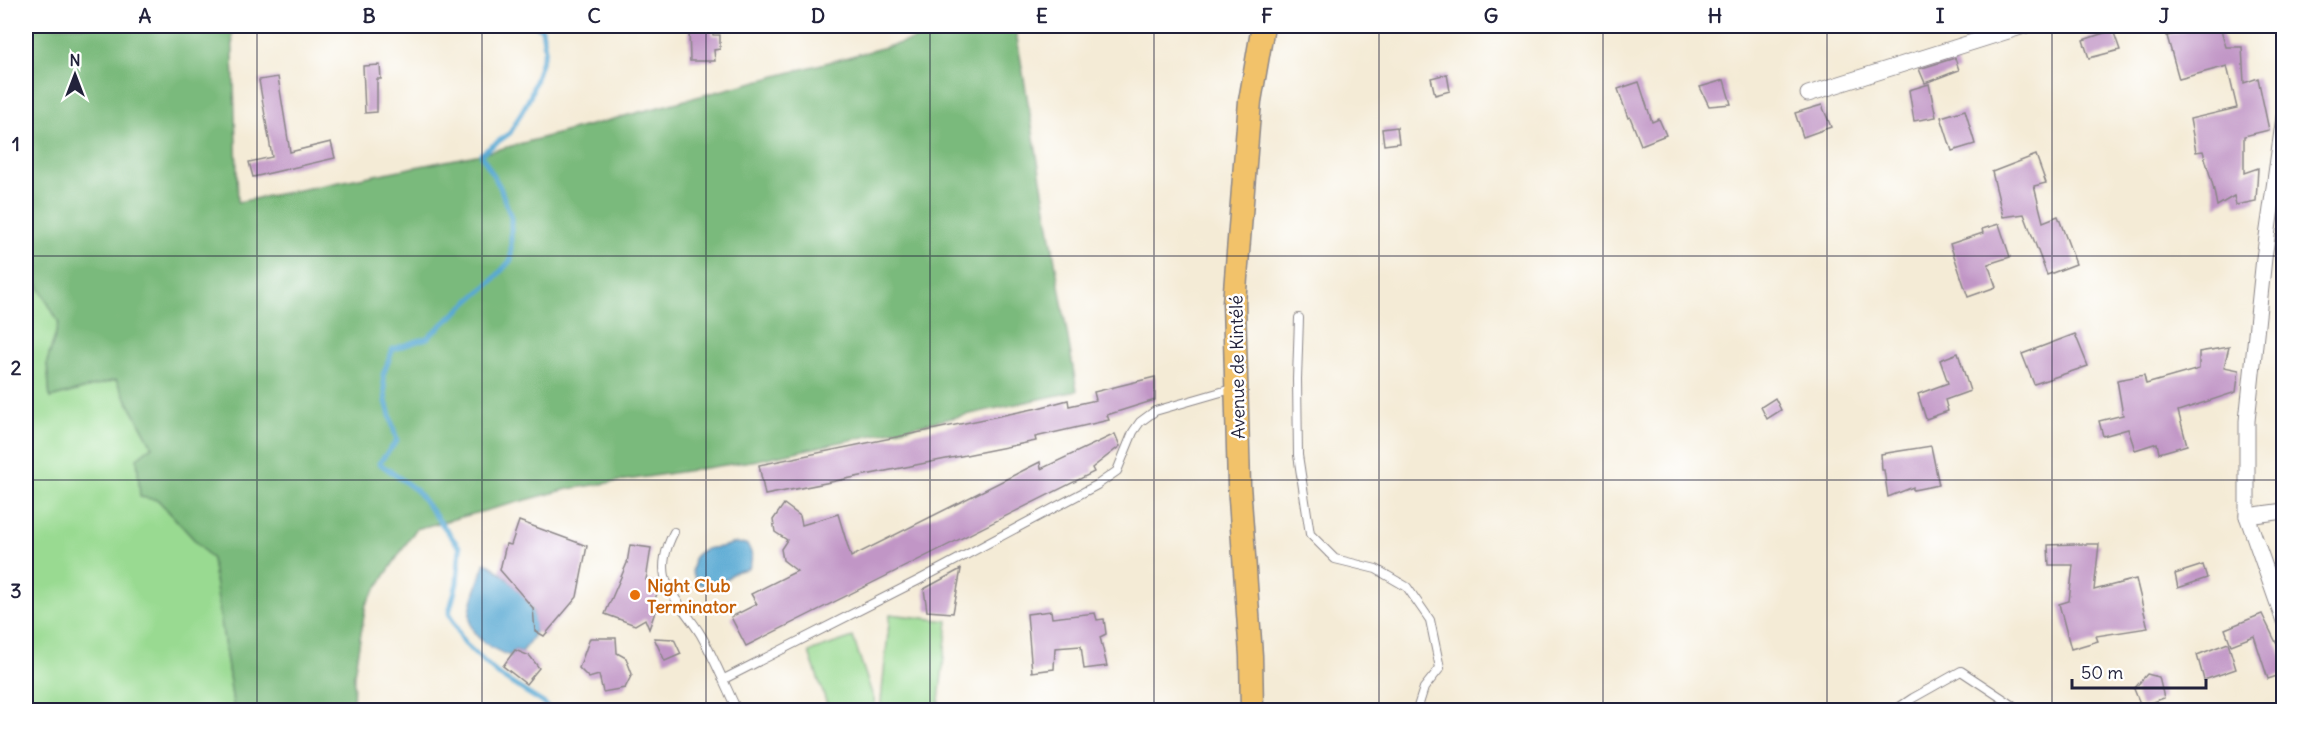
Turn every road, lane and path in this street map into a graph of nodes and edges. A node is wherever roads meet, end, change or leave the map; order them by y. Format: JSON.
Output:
{"nodes":[{"id":1,"x":1263,"y":26,"type":"edge"},
{"id":2,"x":2024,"y":26,"type":"edge"},
{"id":3,"x":1808,"y":94,"type":"dead end"},
{"id":4,"x":2283,"y":117,"type":"edge"},
{"id":5,"x":1299,"y":318,"type":"dead end"},
{"id":6,"x":1236,"y":388,"type":"junction"},
{"id":7,"x":2283,"y":512,"type":"edge"},
{"id":8,"x":2247,"y":516,"type":"junction"},
{"id":9,"x":674,"y":532,"type":"dead end"},
{"id":10,"x":2283,"y":621,"type":"edge"},
{"id":11,"x":724,"y":679,"type":"junction"},
{"id":12,"x":737,"y":711,"type":"edge"},
{"id":13,"x":1252,"y":711,"type":"edge"},
{"id":14,"x":1417,"y":711,"type":"edge"},
{"id":15,"x":1895,"y":711,"type":"edge"},
{"id":16,"x":2020,"y":711,"type":"edge"}],
"edges":[{"from":1,"to":6,"type":"main road","name":"Avenue de Kintélé"},
{"from":2,"to":3,"type":"street"},
{"from":4,"to":8,"type":"street"},
{"from":5,"to":14,"type":"lane"},
{"from":6,"to":11,"type":"lane"},
{"from":6,"to":13,"type":"main road","name":"Avenue de Kintélé"},
{"from":7,"to":8,"type":"street"},
{"from":8,"to":10,"type":"street"},
{"from":9,"to":11,"type":"lane"},
{"from":11,"to":12,"type":"lane"},
{"from":15,"to":16,"type":"lane"}]}
